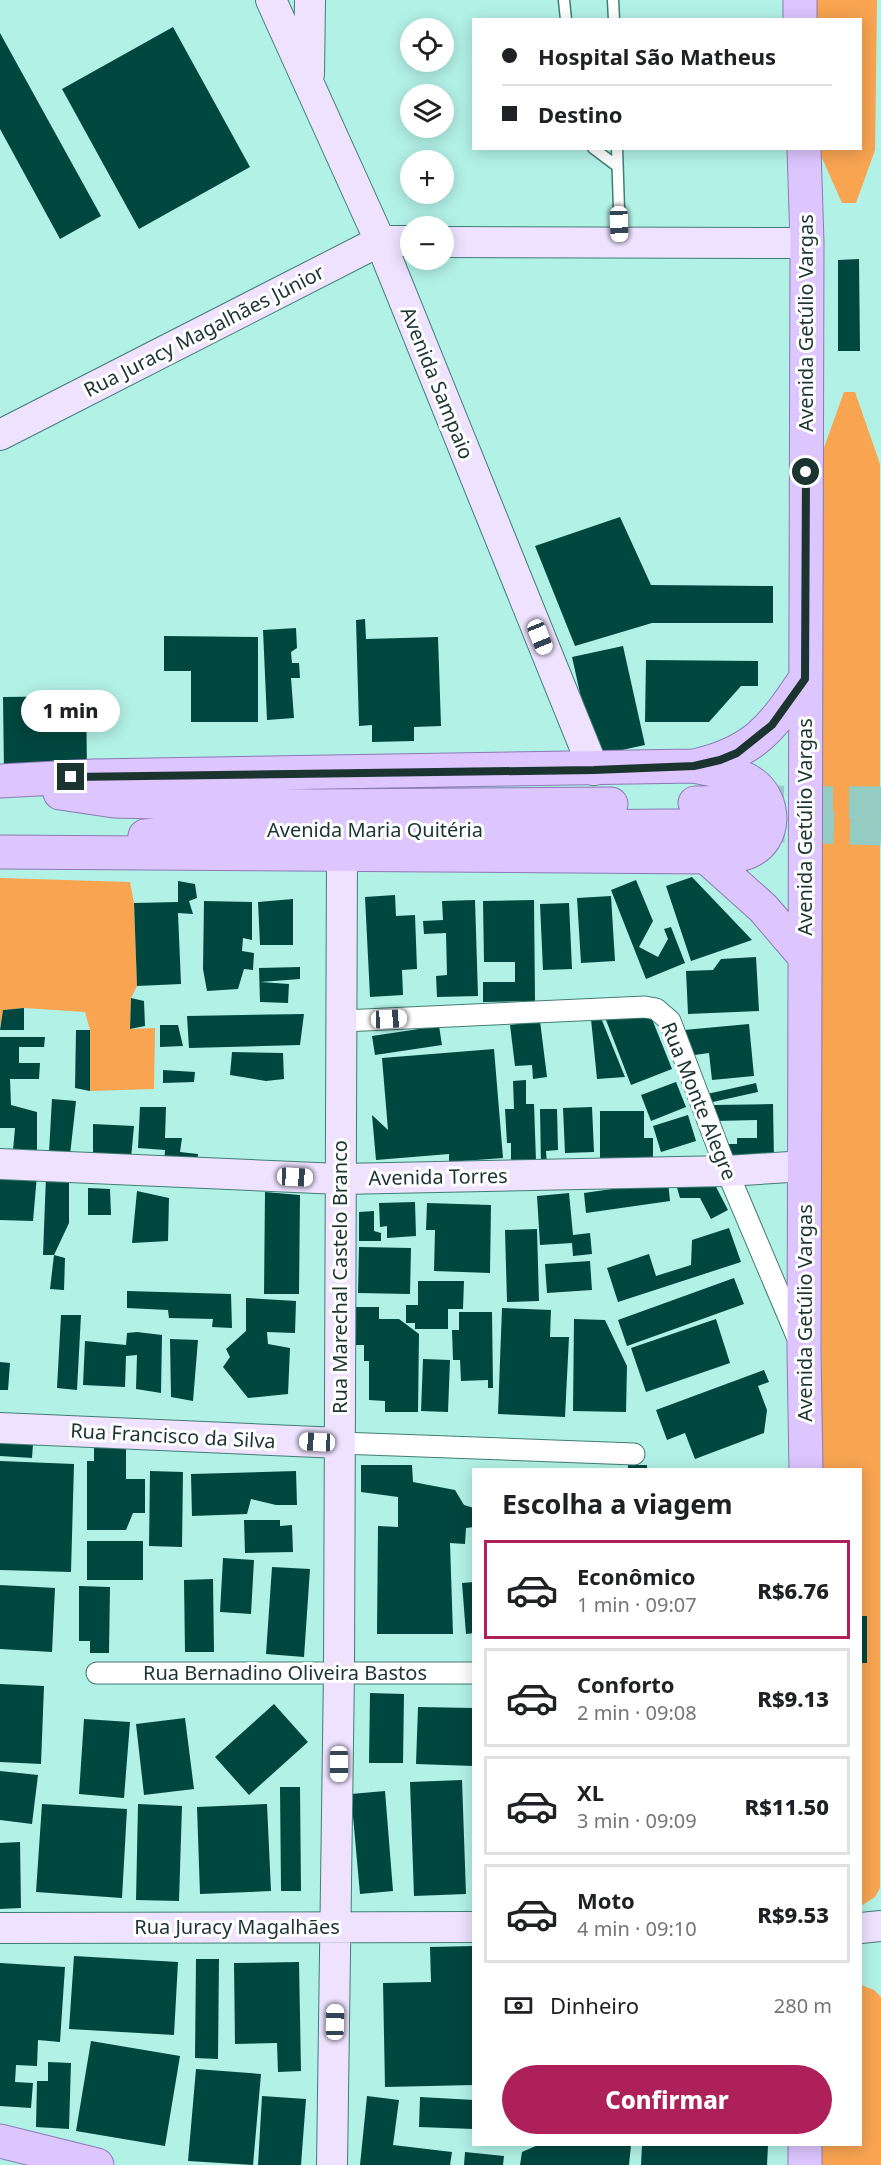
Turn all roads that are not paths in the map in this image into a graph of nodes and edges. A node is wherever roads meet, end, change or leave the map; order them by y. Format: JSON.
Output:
{"nodes":[{"id":1,"x":271,"y":0,"type":"edge"},
{"id":2,"x":310,"y":0,"type":"edge"},
{"id":3,"x":564,"y":0,"type":"edge"},
{"id":4,"x":613,"y":0,"type":"edge"},
{"id":5,"x":800,"y":0,"type":"edge"},
{"id":6,"x":566,"y":18,"type":"edge"},
{"id":7,"x":614,"y":18,"type":"edge"},
{"id":8,"x":800,"y":18,"type":"edge"},
{"id":9,"x":309,"y":83,"type":"junction"},
{"id":10,"x":596,"y":150,"type":"edge"},
{"id":11,"x":617,"y":150,"type":"edge"},
{"id":12,"x":804,"y":150,"type":"edge"},
{"id":13,"x":617,"y":166,"type":"junction"},
{"id":14,"x":380,"y":241,"type":"junction"},
{"id":15,"x":400,"y":241,"type":"edge"},
{"id":16,"x":454,"y":242,"type":"edge"},
{"id":17,"x":620,"y":243,"type":"junction"},
{"id":18,"x":807,"y":243,"type":"junction"},
{"id":19,"x":0,"y":435,"type":"edge"},
{"id":20,"x":805,"y":679,"type":"junction"},
{"id":21,"x":694,"y":766,"type":"junction"},
{"id":22,"x":594,"y":770,"type":"junction"},
{"id":23,"x":0,"y":782,"type":"edge"},
{"id":24,"x":0,"y":851,"type":"edge"},
{"id":25,"x":342,"y":856,"type":"junction"},
{"id":26,"x":706,"y":857,"type":"junction"},
{"id":27,"x":805,"y":957,"type":"junction"},
{"id":28,"x":343,"y":1021,"type":"junction"},
{"id":29,"x":0,"y":1164,"type":"edge"},
{"id":30,"x":805,"y":1166,"type":"junction"},
{"id":31,"x":727,"y":1171,"type":"junction"},
{"id":32,"x":340,"y":1179,"type":"junction"},
{"id":33,"x":804,"y":1353,"type":"junction"},
{"id":34,"x":0,"y":1428,"type":"edge"},
{"id":35,"x":340,"y":1443,"type":"junction"},
{"id":36,"x":634,"y":1454,"type":"dead end"},
{"id":37,"x":806,"y":1468,"type":"edge"},
{"id":38,"x":339,"y":1671,"type":"junction"},
{"id":39,"x":97,"y":1673,"type":"dead end"},
{"id":40,"x":472,"y":1673,"type":"edge"},
{"id":41,"x":337,"y":1926,"type":"junction"},
{"id":42,"x":881,"y":1926,"type":"edge"},
{"id":43,"x":472,"y":1927,"type":"edge"},
{"id":44,"x":0,"y":1928,"type":"edge"},
{"id":45,"x":862,"y":1928,"type":"edge"},
{"id":46,"x":0,"y":2141,"type":"edge"},
{"id":47,"x":805,"y":2146,"type":"edge"},
{"id":48,"x":97,"y":2165,"type":"edge"},
{"id":49,"x":332,"y":2165,"type":"edge"},
{"id":50,"x":805,"y":2165,"type":"edge"}],
"edges":[{"from":1,"to":9,"type":"street","name":"Avenida Sampaio"},
{"from":2,"to":9,"type":"street"},
{"from":3,"to":6,"type":"lane"},
{"from":4,"to":7,"type":"lane"},
{"from":5,"to":8,"type":"main road"},
{"from":9,"to":14,"type":"street","name":"Avenida Sampaio"},
{"from":10,"to":13,"type":"lane"},
{"from":11,"to":13,"type":"lane"},
{"from":12,"to":18,"type":"main road","name":"Avenida Getúlio Vargas"},
{"from":13,"to":17,"type":"lane"},
{"from":14,"to":15,"type":"street","name":"Rua Juracy Magalhães Júnior"},
{"from":14,"to":19,"type":"street","name":"Rua Juracy Magalhães Júnior"},
{"from":14,"to":22,"type":"street","name":"Avenida Sampaio"},
{"from":16,"to":17,"type":"street"},
{"from":17,"to":18,"type":"street"},
{"from":18,"to":20,"type":"main road","name":"Avenida Getúlio Vargas"},
{"from":20,"to":21,"type":"main road"},
{"from":20,"to":27,"type":"main road","name":"Avenida Getúlio Vargas"},
{"from":21,"to":22,"type":"main road"},
{"from":21,"to":26,"type":"main road"},
{"from":22,"to":23,"type":"main road"},
{"from":23,"to":24,"type":"main road","name":"Avenida Maria Quitéria"},
{"from":24,"to":25,"type":"main road"},
{"from":25,"to":26,"type":"main road"},
{"from":25,"to":28,"type":"street","name":"Rua Marechal Castelo Branco"},
{"from":26,"to":27,"type":"main road"},
{"from":27,"to":30,"type":"main road","name":"Avenida Getúlio Vargas"},
{"from":28,"to":31,"type":"street","name":"Rua Monte Alegre"},
{"from":28,"to":32,"type":"street","name":"Rua Marechal Castelo Branco"},
{"from":29,"to":32,"type":"street","name":"Avenida Torres"},
{"from":30,"to":31,"type":"street","name":"Avenida Torres"},
{"from":30,"to":33,"type":"main road","name":"Avenida Getúlio Vargas"},
{"from":31,"to":32,"type":"street","name":"Avenida Torres"},
{"from":31,"to":33,"type":"street","name":"Rua Monte Alegre"},
{"from":32,"to":35,"type":"street","name":"Rua Marechal Castelo Branco"},
{"from":33,"to":37,"type":"main road","name":"Avenida Getúlio Vargas"},
{"from":34,"to":35,"type":"street","name":"Rua Francisco da Silva"},
{"from":35,"to":36,"type":"street","name":"Rua Francisco da Silva"},
{"from":35,"to":38,"type":"street","name":"Rua Marechal Castelo Branco"},
{"from":38,"to":39,"type":"street","name":"Rua Bernadino Oliveira Bastos"},
{"from":38,"to":40,"type":"street","name":"Rua Bernadino Oliveira Bastos"},
{"from":38,"to":41,"type":"street","name":"Rua Marechal Castelo Branco"},
{"from":41,"to":43,"type":"street","name":"Rua Juracy Magalhães"},
{"from":41,"to":44,"type":"street","name":"Rua Juracy Magalhães"},
{"from":41,"to":49,"type":"street","name":"Rua Marechal Castelo Branco"},
{"from":42,"to":45,"type":"street"},
{"from":46,"to":48,"type":"main road"},
{"from":47,"to":50,"type":"main road"}]}
